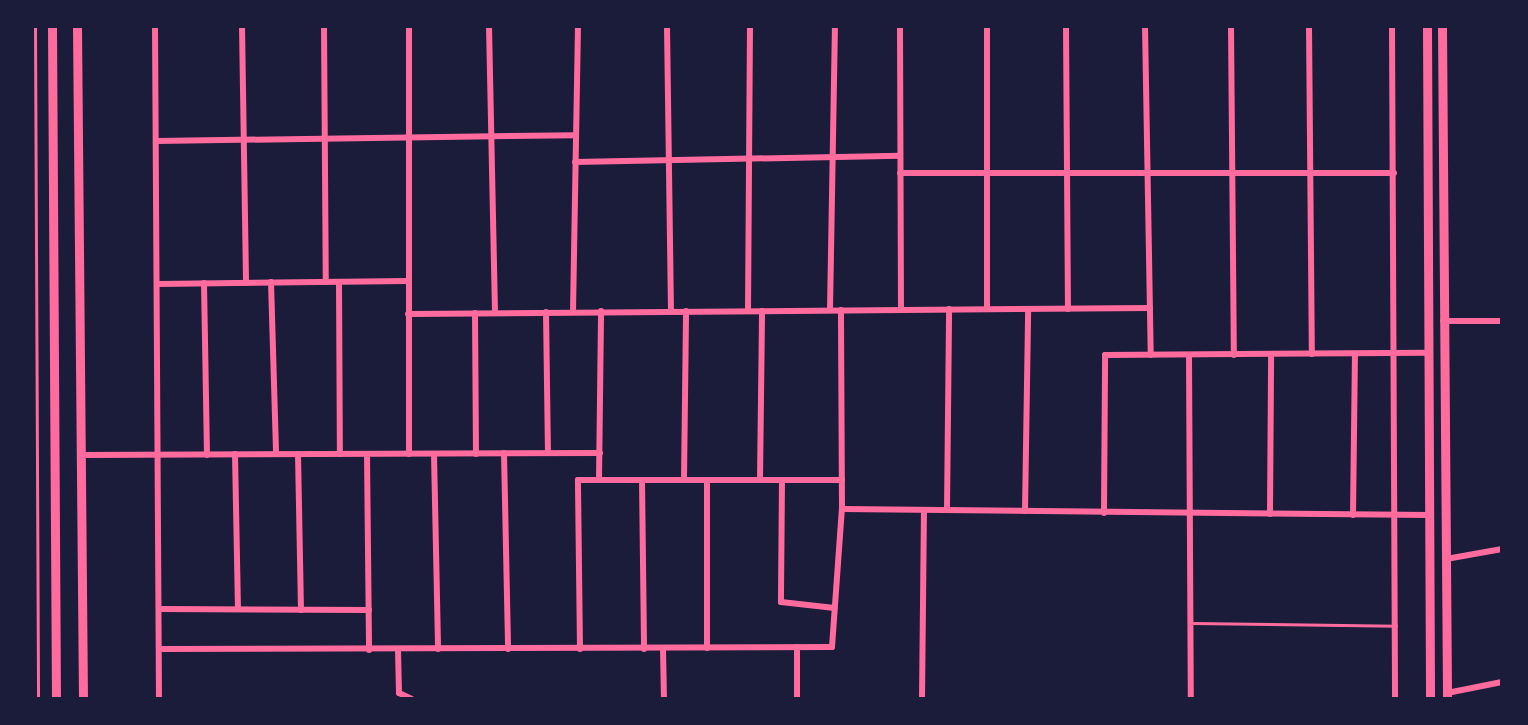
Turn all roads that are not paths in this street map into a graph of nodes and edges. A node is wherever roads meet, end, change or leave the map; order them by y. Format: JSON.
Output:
{"nodes":[{"id":1,"x":35,"y":26,"type":"edge"},
{"id":2,"x":52,"y":26,"type":"edge"},
{"id":3,"x":77,"y":26,"type":"edge"},
{"id":4,"x":155,"y":26,"type":"edge"},
{"id":5,"x":242,"y":26,"type":"edge"},
{"id":6,"x":324,"y":26,"type":"edge"},
{"id":7,"x":409,"y":26,"type":"edge"},
{"id":8,"x":489,"y":26,"type":"edge"},
{"id":9,"x":578,"y":26,"type":"edge"},
{"id":10,"x":667,"y":26,"type":"edge"},
{"id":11,"x":750,"y":26,"type":"edge"},
{"id":12,"x":835,"y":26,"type":"edge"},
{"id":13,"x":900,"y":26,"type":"edge"},
{"id":14,"x":987,"y":26,"type":"edge"},
{"id":15,"x":1066,"y":26,"type":"edge"},
{"id":16,"x":1145,"y":26,"type":"edge"},
{"id":17,"x":1231,"y":26,"type":"edge"},
{"id":18,"x":1309,"y":26,"type":"edge"},
{"id":19,"x":1392,"y":26,"type":"edge"},
{"id":20,"x":1427,"y":26,"type":"edge"},
{"id":21,"x":1442,"y":26,"type":"edge"},
{"id":22,"x":576,"y":135,"type":"junction"},
{"id":23,"x":491,"y":136,"type":"junction"},
{"id":24,"x":408,"y":137,"type":"junction"},
{"id":25,"x":325,"y":138,"type":"junction"},
{"id":26,"x":244,"y":140,"type":"junction"},
{"id":27,"x":156,"y":141,"type":"junction"},
{"id":28,"x":900,"y":156,"type":"junction"},
{"id":29,"x":833,"y":157,"type":"junction"},
{"id":30,"x":749,"y":159,"type":"junction"},
{"id":31,"x":669,"y":160,"type":"junction"},
{"id":32,"x":575,"y":162,"type":"junction"},
{"id":33,"x":1232,"y":172,"type":"junction"},
{"id":34,"x":1310,"y":172,"type":"junction"},
{"id":35,"x":900,"y":173,"type":"junction"},
{"id":36,"x":987,"y":173,"type":"junction"},
{"id":37,"x":1067,"y":173,"type":"junction"},
{"id":38,"x":1148,"y":173,"type":"junction"},
{"id":39,"x":1394,"y":173,"type":"junction"},
{"id":40,"x":408,"y":281,"type":"junction"},
{"id":41,"x":271,"y":282,"type":"junction"},
{"id":42,"x":326,"y":282,"type":"junction"},
{"id":43,"x":339,"y":282,"type":"junction"},
{"id":44,"x":204,"y":283,"type":"junction"},
{"id":45,"x":246,"y":283,"type":"junction"},
{"id":46,"x":158,"y":284,"type":"junction"},
{"id":47,"x":1150,"y":308,"type":"junction"},
{"id":48,"x":949,"y":309,"type":"junction"},
{"id":49,"x":987,"y":309,"type":"junction"},
{"id":50,"x":1028,"y":309,"type":"junction"},
{"id":51,"x":1068,"y":309,"type":"junction"},
{"id":52,"x":830,"y":310,"type":"junction"},
{"id":53,"x":841,"y":310,"type":"junction"},
{"id":54,"x":901,"y":310,"type":"junction"},
{"id":55,"x":601,"y":311,"type":"junction"},
{"id":56,"x":671,"y":311,"type":"junction"},
{"id":57,"x":686,"y":311,"type":"junction"},
{"id":58,"x":748,"y":311,"type":"junction"},
{"id":59,"x":762,"y":311,"type":"junction"},
{"id":60,"x":546,"y":312,"type":"junction"},
{"id":61,"x":573,"y":312,"type":"junction"},
{"id":62,"x":475,"y":313,"type":"junction"},
{"id":63,"x":495,"y":313,"type":"junction"},
{"id":64,"x":408,"y":314,"type":"junction"},
{"id":65,"x":1443,"y":321,"type":"junction"},
{"id":66,"x":1502,"y":321,"type":"edge"},
{"id":67,"x":1428,"y":353,"type":"junction"},
{"id":68,"x":1271,"y":354,"type":"junction"},
{"id":69,"x":1312,"y":354,"type":"junction"},
{"id":70,"x":1355,"y":354,"type":"junction"},
{"id":71,"x":1151,"y":355,"type":"junction"},
{"id":72,"x":1189,"y":355,"type":"junction"},
{"id":73,"x":1234,"y":355,"type":"junction"},
{"id":74,"x":1397,"y":355,"type":"junction"},
{"id":75,"x":504,"y":453,"type":"junction"},
{"id":76,"x":548,"y":453,"type":"junction"},
{"id":77,"x":600,"y":453,"type":"junction"},
{"id":78,"x":160,"y":454,"type":"junction"},
{"id":79,"x":235,"y":454,"type":"junction"},
{"id":80,"x":276,"y":454,"type":"junction"},
{"id":81,"x":298,"y":454,"type":"junction"},
{"id":82,"x":340,"y":454,"type":"junction"},
{"id":83,"x":367,"y":454,"type":"junction"},
{"id":84,"x":409,"y":454,"type":"junction"},
{"id":85,"x":434,"y":454,"type":"junction"},
{"id":86,"x":476,"y":454,"type":"junction"},
{"id":87,"x":82,"y":455,"type":"junction"},
{"id":88,"x":207,"y":455,"type":"junction"},
{"id":89,"x":599,"y":480,"type":"junction"},
{"id":90,"x":642,"y":480,"type":"junction"},
{"id":91,"x":684,"y":480,"type":"junction"},
{"id":92,"x":707,"y":480,"type":"junction"},
{"id":93,"x":760,"y":480,"type":"junction"},
{"id":94,"x":782,"y":480,"type":"junction"},
{"id":95,"x":842,"y":480,"type":"junction"},
{"id":96,"x":842,"y":509,"type":"junction"},
{"id":97,"x":924,"y":510,"type":"junction"},
{"id":98,"x":947,"y":510,"type":"junction"},
{"id":99,"x":1025,"y":511,"type":"junction"},
{"id":100,"x":1104,"y":513,"type":"junction"},
{"id":101,"x":1190,"y":514,"type":"junction"},
{"id":102,"x":1270,"y":514,"type":"junction"},
{"id":103,"x":1353,"y":515,"type":"junction"},
{"id":104,"x":1396,"y":515,"type":"junction"},
{"id":105,"x":1429,"y":515,"type":"junction"},
{"id":106,"x":1502,"y":549,"type":"edge"},
{"id":107,"x":1446,"y":559,"type":"junction"},
{"id":108,"x":835,"y":608,"type":"junction"},
{"id":109,"x":160,"y":609,"type":"junction"},
{"id":110,"x":238,"y":609,"type":"junction"},
{"id":111,"x":301,"y":610,"type":"junction"},
{"id":112,"x":369,"y":610,"type":"junction"},
{"id":113,"x":1190,"y":623,"type":"junction"},
{"id":114,"x":1396,"y":626,"type":"junction"},
{"id":115,"x":797,"y":647,"type":"junction"},
{"id":116,"x":663,"y":648,"type":"junction"},
{"id":117,"x":707,"y":648,"type":"junction"},
{"id":118,"x":160,"y":649,"type":"junction"},
{"id":119,"x":398,"y":649,"type":"junction"},
{"id":120,"x":438,"y":649,"type":"junction"},
{"id":121,"x":508,"y":649,"type":"junction"},
{"id":122,"x":580,"y":649,"type":"junction"},
{"id":123,"x":644,"y":649,"type":"junction"},
{"id":124,"x":369,"y":650,"type":"junction"},
{"id":125,"x":1502,"y":682,"type":"edge"},
{"id":126,"x":1447,"y":696,"type":"edge"},
{"id":127,"x":38,"y":699,"type":"edge"},
{"id":128,"x":56,"y":699,"type":"edge"},
{"id":129,"x":83,"y":699,"type":"edge"},
{"id":130,"x":159,"y":699,"type":"edge"},
{"id":131,"x":412,"y":699,"type":"edge"},
{"id":132,"x":664,"y":699,"type":"edge"},
{"id":133,"x":797,"y":699,"type":"edge"},
{"id":134,"x":922,"y":699,"type":"edge"},
{"id":135,"x":1191,"y":699,"type":"edge"},
{"id":136,"x":1395,"y":699,"type":"edge"},
{"id":137,"x":1430,"y":699,"type":"edge"}],
"edges":[{"from":1,"to":127,"type":"lane"},
{"from":2,"to":128,"type":"main road"},
{"from":3,"to":87,"type":"main road"},
{"from":4,"to":27,"type":"street"},
{"from":5,"to":26,"type":"street"},
{"from":6,"to":25,"type":"street"},
{"from":7,"to":24,"type":"street"},
{"from":8,"to":23,"type":"street"},
{"from":9,"to":22,"type":"street"},
{"from":10,"to":31,"type":"street"},
{"from":11,"to":30,"type":"street"},
{"from":12,"to":29,"type":"street"},
{"from":13,"to":28,"type":"street"},
{"from":14,"to":36,"type":"street"},
{"from":15,"to":37,"type":"street"},
{"from":16,"to":38,"type":"street"},
{"from":17,"to":33,"type":"street"},
{"from":18,"to":34,"type":"street"},
{"from":19,"to":39,"type":"street"},
{"from":20,"to":67,"type":"main road"},
{"from":21,"to":65,"type":"main road"},
{"from":22,"to":23,"type":"street"},
{"from":22,"to":32,"type":"street"},
{"from":23,"to":24,"type":"street"},
{"from":23,"to":63,"type":"street"},
{"from":24,"to":25,"type":"street"},
{"from":24,"to":40,"type":"street"},
{"from":25,"to":26,"type":"street"},
{"from":25,"to":42,"type":"street"},
{"from":26,"to":27,"type":"street"},
{"from":26,"to":45,"type":"street"},
{"from":27,"to":46,"type":"street"},
{"from":28,"to":29,"type":"street"},
{"from":28,"to":35,"type":"street"},
{"from":29,"to":30,"type":"street"},
{"from":29,"to":52,"type":"street"},
{"from":30,"to":31,"type":"street"},
{"from":30,"to":58,"type":"street"},
{"from":31,"to":32,"type":"street"},
{"from":31,"to":56,"type":"street"},
{"from":32,"to":61,"type":"street"},
{"from":33,"to":34,"type":"street"},
{"from":33,"to":38,"type":"street"},
{"from":33,"to":73,"type":"street"},
{"from":34,"to":39,"type":"street"},
{"from":34,"to":69,"type":"street"},
{"from":35,"to":36,"type":"street"},
{"from":35,"to":54,"type":"street"},
{"from":36,"to":37,"type":"street"},
{"from":36,"to":49,"type":"street"},
{"from":37,"to":38,"type":"street"},
{"from":37,"to":51,"type":"street"},
{"from":38,"to":47,"type":"street"},
{"from":39,"to":74,"type":"street"},
{"from":40,"to":43,"type":"street"},
{"from":40,"to":64,"type":"street"},
{"from":41,"to":42,"type":"street"},
{"from":41,"to":45,"type":"street"},
{"from":41,"to":80,"type":"street"},
{"from":42,"to":43,"type":"street"},
{"from":43,"to":82,"type":"street"},
{"from":44,"to":45,"type":"street"},
{"from":44,"to":46,"type":"street"},
{"from":44,"to":88,"type":"street"},
{"from":46,"to":78,"type":"street"},
{"from":47,"to":51,"type":"street"},
{"from":47,"to":71,"type":"street"},
{"from":48,"to":49,"type":"street"},
{"from":48,"to":54,"type":"street"},
{"from":48,"to":98,"type":"street"},
{"from":49,"to":50,"type":"street"},
{"from":50,"to":51,"type":"street"},
{"from":50,"to":99,"type":"street"},
{"from":52,"to":53,"type":"street"},
{"from":52,"to":59,"type":"street"},
{"from":53,"to":54,"type":"street"},
{"from":53,"to":95,"type":"street"},
{"from":55,"to":56,"type":"street"},
{"from":55,"to":61,"type":"street"},
{"from":55,"to":77,"type":"street"},
{"from":56,"to":57,"type":"street"},
{"from":57,"to":58,"type":"street"},
{"from":57,"to":91,"type":"street"},
{"from":58,"to":59,"type":"street"},
{"from":59,"to":93,"type":"street"},
{"from":60,"to":61,"type":"street"},
{"from":60,"to":63,"type":"street"},
{"from":60,"to":76,"type":"street"},
{"from":62,"to":63,"type":"street"},
{"from":62,"to":64,"type":"street"},
{"from":62,"to":86,"type":"street"},
{"from":64,"to":84,"type":"street"},
{"from":65,"to":66,"type":"street"},
{"from":65,"to":107,"type":"main road"},
{"from":67,"to":74,"type":"street"},
{"from":67,"to":105,"type":"main road"},
{"from":68,"to":69,"type":"street"},
{"from":68,"to":73,"type":"street"},
{"from":68,"to":102,"type":"street"},
{"from":69,"to":70,"type":"street"},
{"from":70,"to":74,"type":"street"},
{"from":70,"to":103,"type":"street"},
{"from":71,"to":72,"type":"street"},
{"from":71,"to":100,"type":"street"},
{"from":72,"to":73,"type":"street"},
{"from":72,"to":101,"type":"street"},
{"from":74,"to":104,"type":"street"},
{"from":75,"to":76,"type":"street"},
{"from":75,"to":86,"type":"street"},
{"from":75,"to":121,"type":"street"},
{"from":76,"to":77,"type":"street"},
{"from":77,"to":89,"type":"street"},
{"from":78,"to":87,"type":"street"},
{"from":78,"to":88,"type":"street"},
{"from":78,"to":109,"type":"street"},
{"from":79,"to":80,"type":"street"},
{"from":79,"to":88,"type":"street"},
{"from":79,"to":110,"type":"street"},
{"from":80,"to":81,"type":"street"},
{"from":81,"to":82,"type":"street"},
{"from":81,"to":111,"type":"street"},
{"from":82,"to":83,"type":"street"},
{"from":83,"to":84,"type":"street"},
{"from":83,"to":112,"type":"street"},
{"from":84,"to":85,"type":"street"},
{"from":85,"to":86,"type":"street"},
{"from":85,"to":120,"type":"street"},
{"from":87,"to":129,"type":"main road"},
{"from":89,"to":90,"type":"street"},
{"from":89,"to":122,"type":"street"},
{"from":90,"to":91,"type":"street"},
{"from":90,"to":123,"type":"street"},
{"from":91,"to":92,"type":"street"},
{"from":92,"to":93,"type":"street"},
{"from":92,"to":117,"type":"street"},
{"from":93,"to":94,"type":"street"},
{"from":94,"to":95,"type":"street"},
{"from":94,"to":108,"type":"street"},
{"from":95,"to":96,"type":"street"},
{"from":96,"to":97,"type":"street"},
{"from":96,"to":108,"type":"street"},
{"from":97,"to":98,"type":"street"},
{"from":97,"to":134,"type":"street"},
{"from":98,"to":99,"type":"street"},
{"from":99,"to":100,"type":"street"},
{"from":100,"to":101,"type":"street"},
{"from":101,"to":102,"type":"street"},
{"from":101,"to":113,"type":"street"},
{"from":102,"to":103,"type":"street"},
{"from":103,"to":104,"type":"street"},
{"from":104,"to":105,"type":"street"},
{"from":104,"to":114,"type":"street"},
{"from":105,"to":137,"type":"main road"},
{"from":106,"to":107,"type":"street"},
{"from":107,"to":126,"type":"main road"},
{"from":108,"to":115,"type":"street"},
{"from":109,"to":110,"type":"street"},
{"from":109,"to":118,"type":"street"},
{"from":110,"to":111,"type":"street"},
{"from":111,"to":112,"type":"street"},
{"from":112,"to":124,"type":"street"},
{"from":113,"to":114,"type":"lane"},
{"from":113,"to":135,"type":"street"},
{"from":114,"to":136,"type":"street"},
{"from":115,"to":117,"type":"street"},
{"from":115,"to":133,"type":"street"},
{"from":116,"to":117,"type":"street"},
{"from":116,"to":123,"type":"street"},
{"from":116,"to":132,"type":"street"},
{"from":118,"to":124,"type":"street"},
{"from":118,"to":130,"type":"street"},
{"from":119,"to":120,"type":"street"},
{"from":119,"to":124,"type":"street"},
{"from":119,"to":131,"type":"street"},
{"from":120,"to":121,"type":"street"},
{"from":121,"to":122,"type":"street"},
{"from":122,"to":123,"type":"street"},
{"from":125,"to":126,"type":"street"}]}
